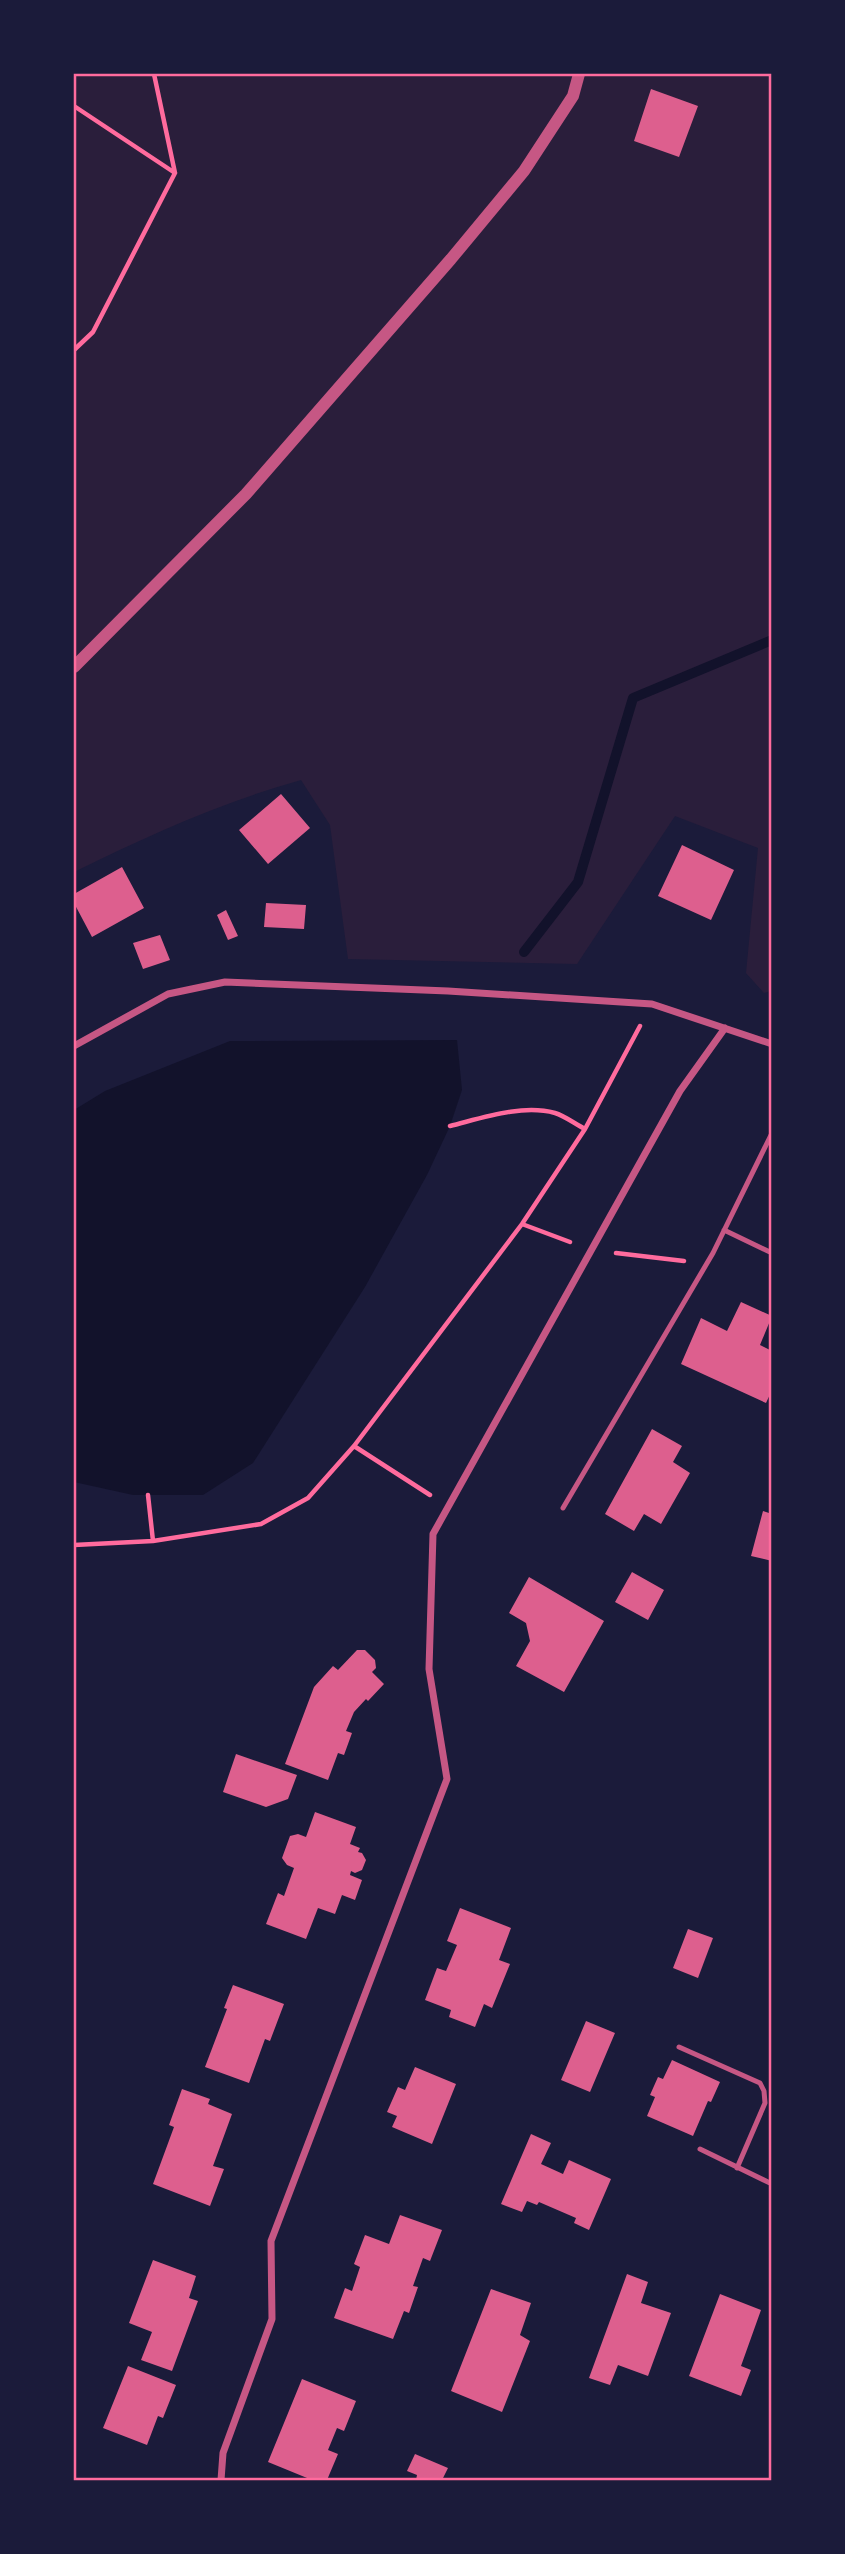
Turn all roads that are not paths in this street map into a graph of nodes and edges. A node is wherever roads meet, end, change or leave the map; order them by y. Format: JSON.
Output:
{"nodes":[{"id":1,"x":579,"y":74,"type":"edge"},
{"id":2,"x":74,"y":667,"type":"edge"},
{"id":3,"x":724,"y":1028,"type":"junction"},
{"id":4,"x":772,"y":1044,"type":"edge"},
{"id":5,"x":74,"y":1045,"type":"edge"},
{"id":6,"x":772,"y":1133,"type":"edge"},
{"id":7,"x":724,"y":1230,"type":"junction"},
{"id":8,"x":772,"y":1253,"type":"edge"},
{"id":9,"x":563,"y":1508,"type":"dead end"},
{"id":10,"x":679,"y":2047,"type":"dead end"},
{"id":11,"x":700,"y":2148,"type":"dead end"},
{"id":12,"x":737,"y":2168,"type":"junction"},
{"id":13,"x":772,"y":2184,"type":"edge"},
{"id":14,"x":221,"y":2480,"type":"edge"}],
"edges":[{"from":1,"to":2,"type":"street"},
{"from":3,"to":4,"type":"street"},
{"from":3,"to":5,"type":"street"},
{"from":3,"to":14,"type":"street"},
{"from":6,"to":7,"type":"lane"},
{"from":7,"to":8,"type":"lane"},
{"from":7,"to":9,"type":"lane"},
{"from":10,"to":12,"type":"lane"},
{"from":11,"to":12,"type":"lane"},
{"from":12,"to":13,"type":"lane"}]}
